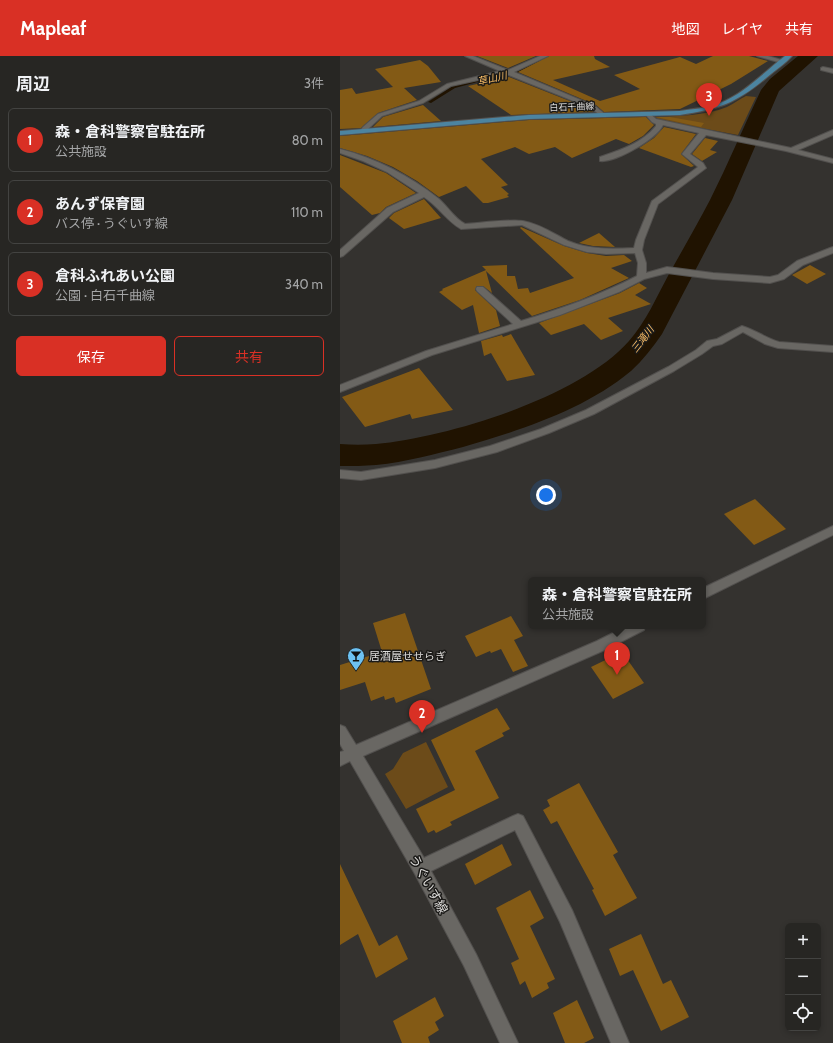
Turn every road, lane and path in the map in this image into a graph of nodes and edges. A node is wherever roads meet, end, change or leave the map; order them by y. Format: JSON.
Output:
{"nodes":[{"id":1,"x":468,"y":56,"type":"edge"},
{"id":2,"x":545,"y":56,"type":"edge"},
{"id":3,"x":760,"y":56,"type":"edge"},
{"id":4,"x":789,"y":56,"type":"edge"},
{"id":5,"x":782,"y":61,"type":"junction"},
{"id":6,"x":823,"y":69,"type":"dead end"},
{"id":7,"x":833,"y":71,"type":"edge"},
{"id":8,"x":510,"y":73,"type":"junction"},
{"id":9,"x":648,"y":114,"type":"junction"},
{"id":10,"x":603,"y":115,"type":"junction"},
{"id":11,"x":659,"y":122,"type":"junction"},
{"id":12,"x":364,"y":131,"type":"junction"},
{"id":13,"x":340,"y":132,"type":"edge"},
{"id":14,"x":704,"y":132,"type":"junction"},
{"id":15,"x":833,"y":132,"type":"edge"},
{"id":16,"x":792,"y":150,"type":"junction"},
{"id":17,"x":340,"y":151,"type":"edge"},
{"id":18,"x":603,"y":159,"type":"dead end"},
{"id":19,"x":833,"y":161,"type":"edge"},
{"id":20,"x":424,"y":194,"type":"junction"},
{"id":21,"x":638,"y":250,"type":"junction"},
{"id":22,"x":833,"y":250,"type":"edge"},
{"id":23,"x":340,"y":254,"type":"edge"},
{"id":24,"x":641,"y":277,"type":"junction"},
{"id":25,"x":480,"y":289,"type":"dead end"},
{"id":26,"x":520,"y":325,"type":"junction"},
{"id":27,"x":833,"y":349,"type":"edge"},
{"id":28,"x":340,"y":389,"type":"edge"},
{"id":29,"x":340,"y":474,"type":"edge"},
{"id":30,"x":833,"y":530,"type":"edge"},
{"id":31,"x":706,"y":593,"type":"edge"},
{"id":32,"x":633,"y":629,"type":"edge"},
{"id":33,"x":340,"y":731,"type":"edge"},
{"id":34,"x":346,"y":756,"type":"edge"},
{"id":35,"x":421,"y":868,"type":"junction"},
{"id":36,"x":509,"y":1043,"type":"edge"},
{"id":37,"x":620,"y":1043,"type":"edge"}],
"edges":[{"from":1,"to":8,"type":"street"},
{"from":2,"to":8,"type":"street"},
{"from":3,"to":5,"type":"street"},
{"from":4,"to":5,"type":"main road","name":"白石千曲線"},
{"from":5,"to":9,"type":"main road","name":"白石千曲線"},
{"from":6,"to":7,"type":"street"},
{"from":8,"to":10,"type":"street"},
{"from":8,"to":12,"type":"street"},
{"from":9,"to":10,"type":"main road","name":"白石千曲線"},
{"from":9,"to":11,"type":"street"},
{"from":10,"to":12,"type":"main road","name":"白石千曲線"},
{"from":11,"to":14,"type":"street"},
{"from":11,"to":18,"type":"street"},
{"from":12,"to":13,"type":"main road","name":"白石千曲線"},
{"from":14,"to":16,"type":"street"},
{"from":14,"to":21,"type":"street"},
{"from":15,"to":16,"type":"street"},
{"from":16,"to":19,"type":"street"},
{"from":17,"to":20,"type":"street"},
{"from":20,"to":21,"type":"street"},
{"from":20,"to":23,"type":"street"},
{"from":21,"to":24,"type":"street"},
{"from":22,"to":24,"type":"street"},
{"from":24,"to":26,"type":"street"},
{"from":25,"to":26,"type":"street"},
{"from":26,"to":28,"type":"street"},
{"from":27,"to":29,"type":"street"},
{"from":30,"to":31,"type":"street"},
{"from":32,"to":34,"type":"street"},
{"from":33,"to":34,"type":"street","name":"うぐいす線"},
{"from":34,"to":35,"type":"street","name":"うぐいす線"},
{"from":35,"to":36,"type":"street","name":"うぐいす線"},
{"from":35,"to":37,"type":"street"}]}
